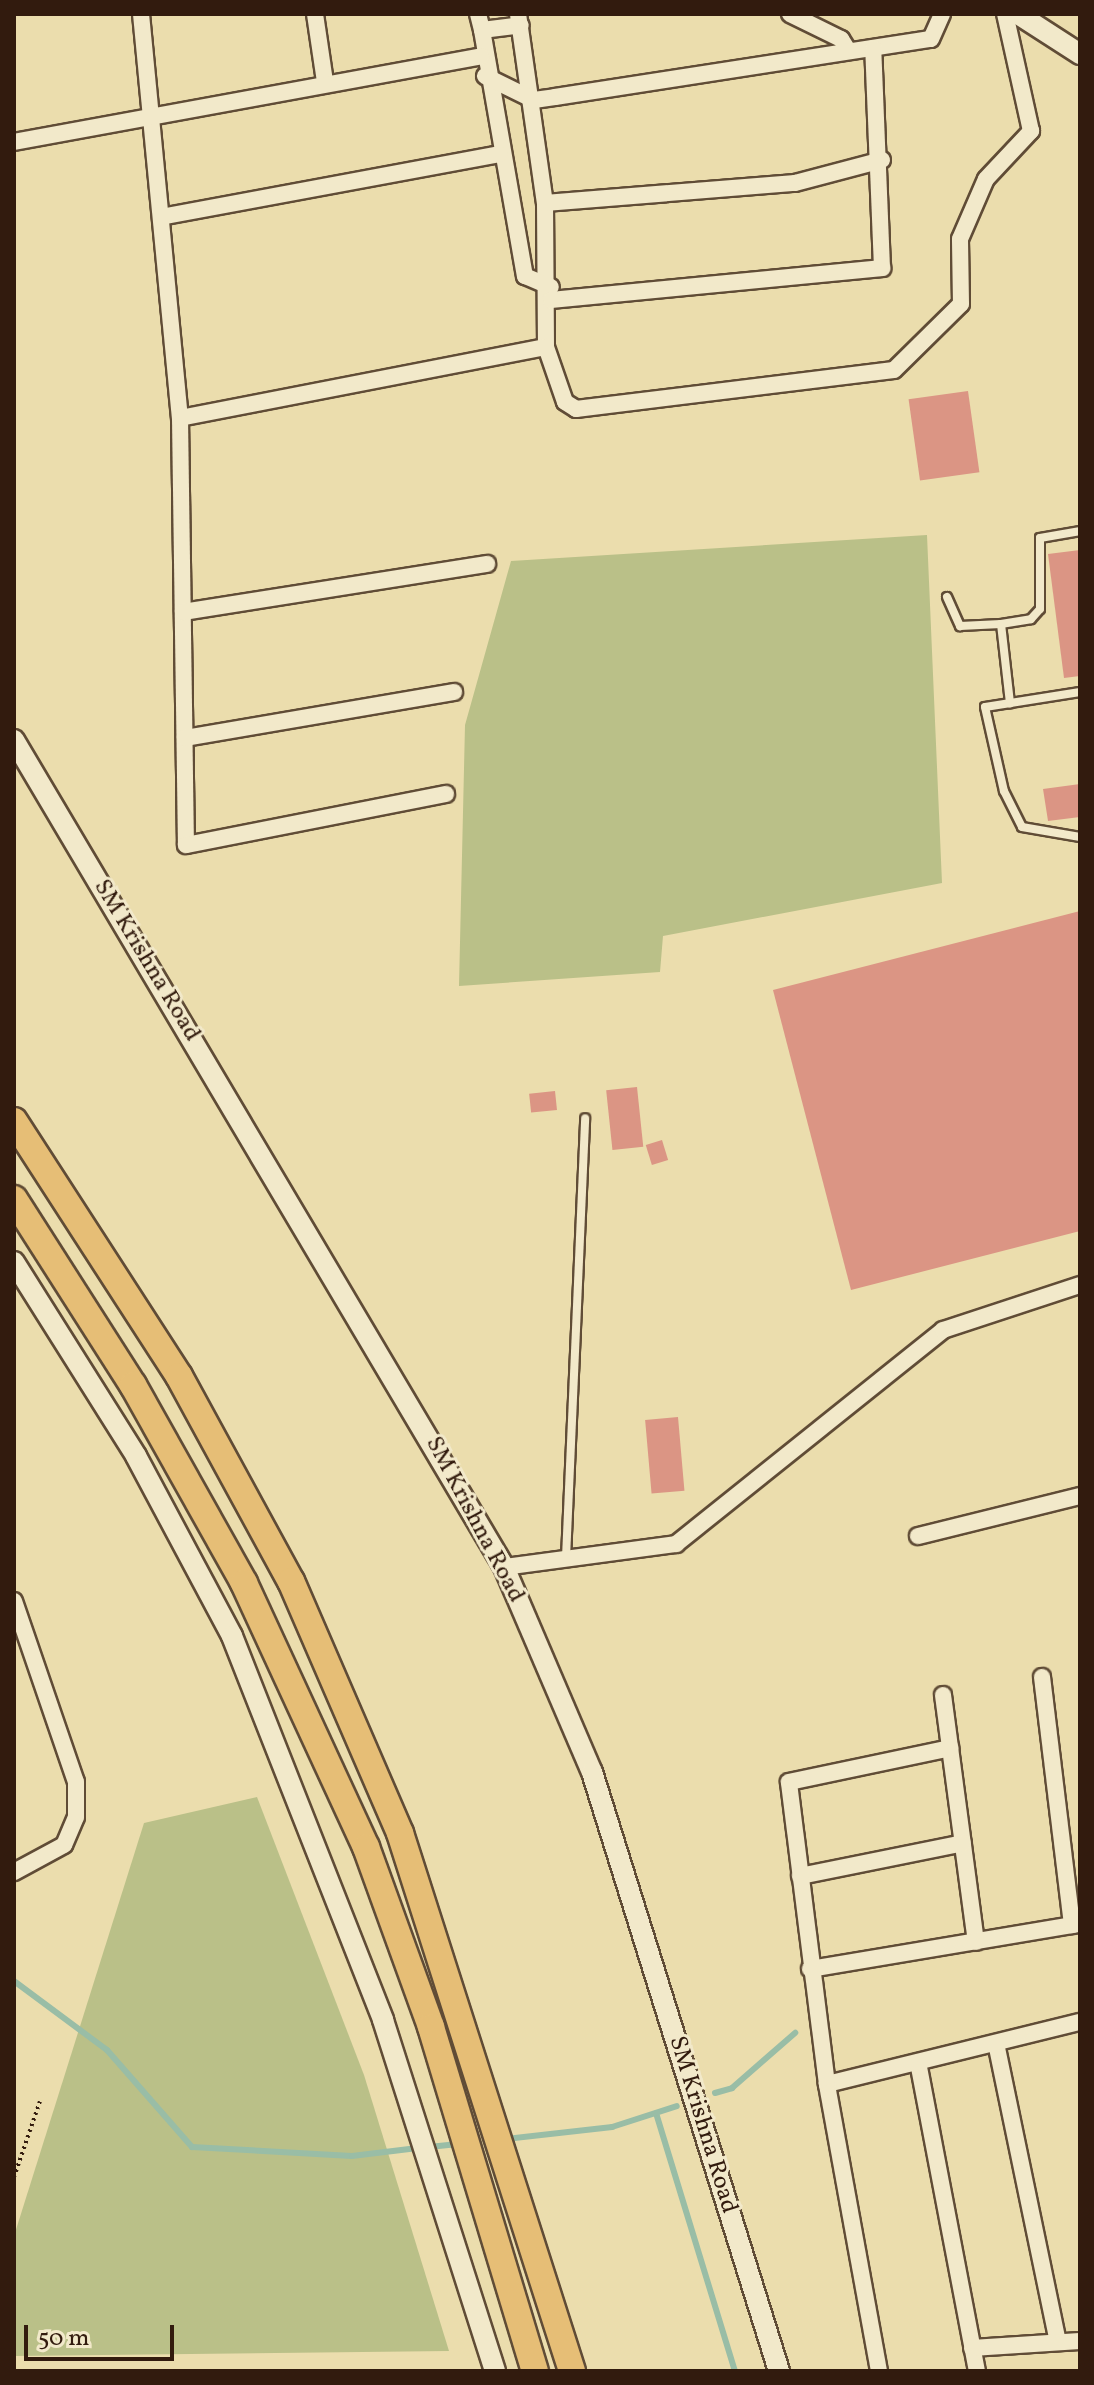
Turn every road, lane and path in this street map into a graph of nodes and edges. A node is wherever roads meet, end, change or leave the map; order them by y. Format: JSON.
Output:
{"nodes":[{"id":1,"x":141,"y":14,"type":"edge"},
{"id":2,"x":315,"y":14,"type":"edge"},
{"id":3,"x":790,"y":14,"type":"edge"},
{"id":4,"x":942,"y":14,"type":"edge"},
{"id":5,"x":1005,"y":14,"type":"edge"},
{"id":6,"x":1018,"y":14,"type":"edge"},
{"id":7,"x":519,"y":19,"type":"edge"},
{"id":8,"x":480,"y":22,"type":"edge"},
{"id":9,"x":873,"y":48,"type":"junction"},
{"id":10,"x":848,"y":50,"type":"junction"},
{"id":11,"x":1080,"y":54,"type":"edge"},
{"id":12,"x":481,"y":56,"type":"junction"},
{"id":13,"x":485,"y":76,"type":"junction"},
{"id":14,"x":325,"y":82,"type":"junction"},
{"id":15,"x":534,"y":100,"type":"junction"},
{"id":16,"x":154,"y":116,"type":"junction"},
{"id":17,"x":14,"y":142,"type":"edge"},
{"id":18,"x":499,"y":154,"type":"junction"},
{"id":19,"x":882,"y":160,"type":"junction"},
{"id":20,"x":545,"y":203,"type":"junction"},
{"id":21,"x":166,"y":216,"type":"junction"},
{"id":22,"x":551,"y":294,"type":"junction"},
{"id":23,"x":546,"y":347,"type":"junction"},
{"id":24,"x":180,"y":418,"type":"junction"},
{"id":25,"x":1080,"y":531,"type":"edge"},
{"id":26,"x":487,"y":564,"type":"dead end"},
{"id":27,"x":947,"y":597,"type":"dead end"},
{"id":28,"x":183,"y":612,"type":"junction"},
{"id":29,"x":1001,"y":624,"type":"junction"},
{"id":30,"x":454,"y":692,"type":"dead end"},
{"id":31,"x":1080,"y":692,"type":"edge"},
{"id":32,"x":1010,"y":703,"type":"junction"},
{"id":33,"x":185,"y":738,"type":"junction"},
{"id":34,"x":14,"y":740,"type":"edge"},
{"id":35,"x":446,"y":794,"type":"dead end"},
{"id":36,"x":1080,"y":837,"type":"edge"},
{"id":37,"x":585,"y":1118,"type":"dead end"},
{"id":38,"x":14,"y":1121,"type":"edge"},
{"id":39,"x":14,"y":1199,"type":"edge"},
{"id":40,"x":14,"y":1262,"type":"edge"},
{"id":41,"x":1080,"y":1285,"type":"edge"},
{"id":42,"x":1080,"y":1496,"type":"edge"},
{"id":43,"x":918,"y":1536,"type":"dead end"},
{"id":44,"x":566,"y":1559,"type":"junction"},
{"id":45,"x":504,"y":1567,"type":"junction"},
{"id":46,"x":14,"y":1601,"type":"edge"},
{"id":47,"x":1042,"y":1677,"type":"dead end"},
{"id":48,"x":943,"y":1695,"type":"dead end"},
{"id":49,"x":950,"y":1748,"type":"junction"},
{"id":50,"x":963,"y":1843,"type":"junction"},
{"id":51,"x":14,"y":1872,"type":"edge"},
{"id":52,"x":800,"y":1876,"type":"junction"},
{"id":53,"x":1076,"y":1924,"type":"edge"},
{"id":54,"x":976,"y":1942,"type":"junction"},
{"id":55,"x":810,"y":1969,"type":"junction"},
{"id":56,"x":1080,"y":2022,"type":"edge"},
{"id":57,"x":996,"y":2043,"type":"junction"},
{"id":58,"x":918,"y":2062,"type":"junction"},
{"id":59,"x":827,"y":2084,"type":"junction"},
{"id":60,"x":40,"y":2101,"type":"dead end"},
{"id":61,"x":14,"y":2177,"type":"edge"},
{"id":62,"x":1080,"y":2341,"type":"edge"},
{"id":63,"x":1058,"y":2342,"type":"junction"},
{"id":64,"x":972,"y":2348,"type":"junction"},
{"id":65,"x":495,"y":2371,"type":"edge"},
{"id":66,"x":535,"y":2371,"type":"edge"},
{"id":67,"x":572,"y":2371,"type":"edge"},
{"id":68,"x":779,"y":2371,"type":"edge"},
{"id":69,"x":879,"y":2371,"type":"edge"},
{"id":70,"x":977,"y":2371,"type":"edge"}],
"edges":[{"from":1,"to":16,"type":"street"},
{"from":2,"to":14,"type":"street"},
{"from":3,"to":10,"type":"street"},
{"from":4,"to":9,"type":"street"},
{"from":5,"to":23,"type":"street"},
{"from":6,"to":11,"type":"street"},
{"from":7,"to":8,"type":"street"},
{"from":7,"to":15,"type":"street"},
{"from":8,"to":12,"type":"street"},
{"from":9,"to":10,"type":"street"},
{"from":9,"to":19,"type":"street"},
{"from":10,"to":15,"type":"street"},
{"from":12,"to":13,"type":"street"},
{"from":12,"to":14,"type":"street"},
{"from":13,"to":15,"type":"street"},
{"from":13,"to":18,"type":"street"},
{"from":14,"to":16,"type":"street"},
{"from":15,"to":20,"type":"street"},
{"from":16,"to":17,"type":"street"},
{"from":16,"to":21,"type":"street"},
{"from":18,"to":21,"type":"street"},
{"from":18,"to":22,"type":"street"},
{"from":19,"to":20,"type":"street"},
{"from":19,"to":22,"type":"street"},
{"from":20,"to":22,"type":"street"},
{"from":21,"to":24,"type":"street"},
{"from":22,"to":23,"type":"street"},
{"from":23,"to":24,"type":"street"},
{"from":24,"to":28,"type":"street"},
{"from":25,"to":29,"type":"lane"},
{"from":26,"to":28,"type":"street"},
{"from":27,"to":29,"type":"lane"},
{"from":28,"to":33,"type":"street"},
{"from":29,"to":32,"type":"lane"},
{"from":30,"to":33,"type":"street"},
{"from":31,"to":32,"type":"lane"},
{"from":32,"to":36,"type":"lane"},
{"from":33,"to":35,"type":"street"},
{"from":34,"to":45,"type":"street","name":"SM Krishna Road"},
{"from":37,"to":44,"type":"lane"},
{"from":38,"to":67,"type":"highway"},
{"from":39,"to":66,"type":"highway"},
{"from":40,"to":65,"type":"street"},
{"from":41,"to":44,"type":"street"},
{"from":42,"to":43,"type":"street"},
{"from":44,"to":45,"type":"street"},
{"from":45,"to":68,"type":"street","name":"SM Krishna Road"},
{"from":46,"to":51,"type":"street"},
{"from":47,"to":53,"type":"street"},
{"from":48,"to":49,"type":"street"},
{"from":49,"to":50,"type":"street"},
{"from":49,"to":52,"type":"street"},
{"from":50,"to":52,"type":"street"},
{"from":50,"to":54,"type":"street"},
{"from":52,"to":55,"type":"street"},
{"from":53,"to":54,"type":"street"},
{"from":54,"to":55,"type":"street"},
{"from":55,"to":59,"type":"street"},
{"from":56,"to":57,"type":"street"},
{"from":57,"to":58,"type":"street"},
{"from":57,"to":63,"type":"street"},
{"from":58,"to":59,"type":"street"},
{"from":58,"to":64,"type":"street"},
{"from":59,"to":69,"type":"street"},
{"from":60,"to":61,"type":"path"},
{"from":62,"to":63,"type":"street"},
{"from":63,"to":64,"type":"street"},
{"from":64,"to":70,"type":"street"}]}
